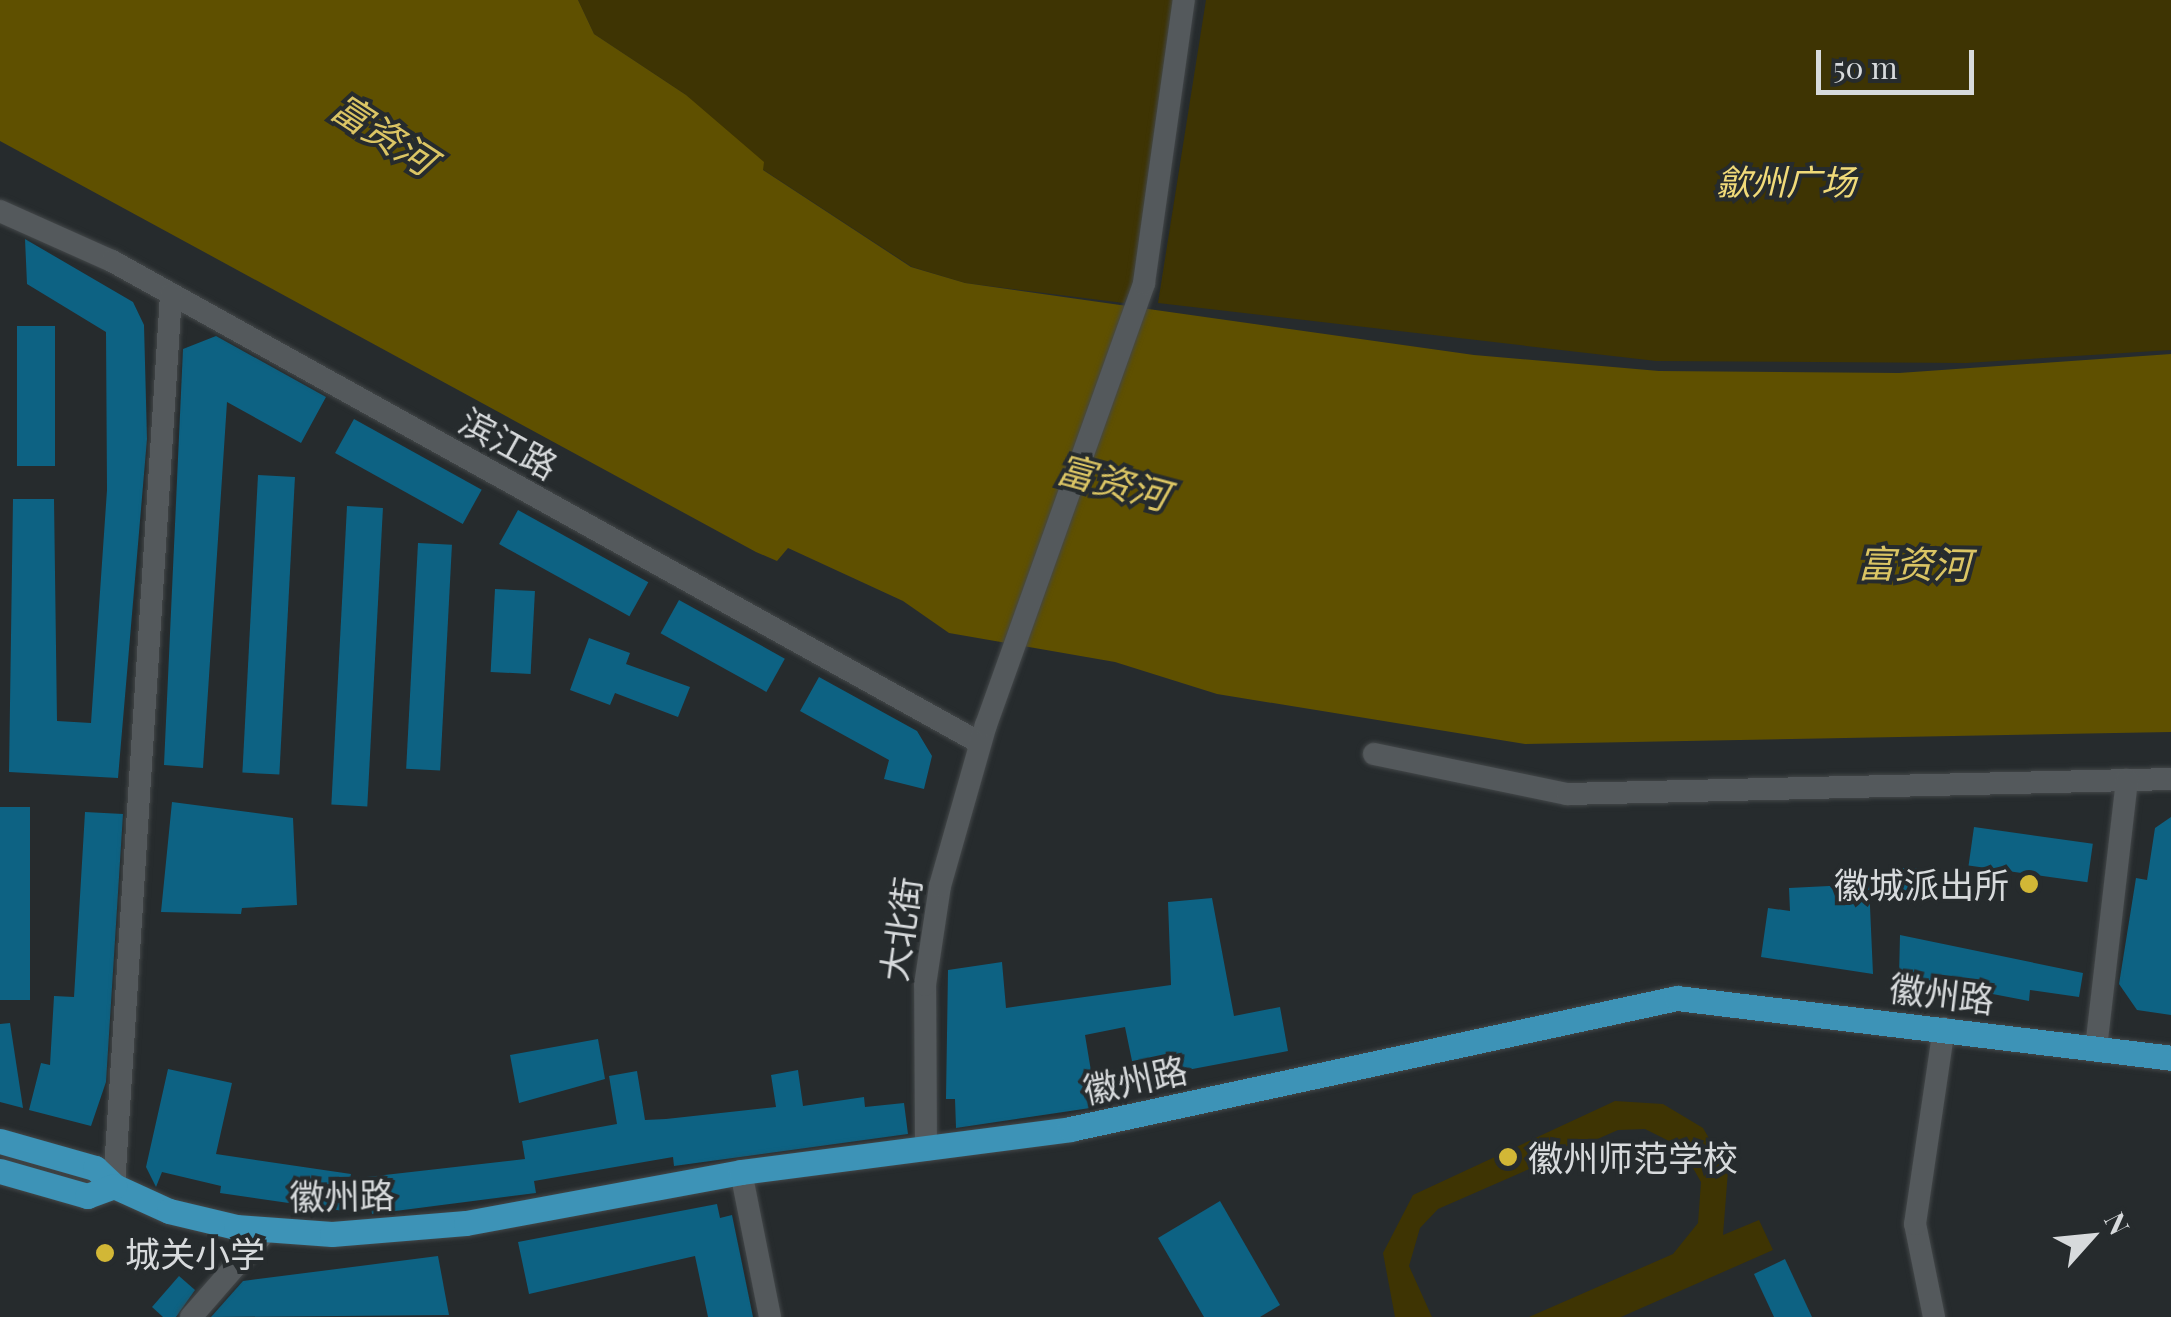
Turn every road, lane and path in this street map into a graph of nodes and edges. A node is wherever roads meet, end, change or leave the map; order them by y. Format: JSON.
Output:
{"nodes":[{"id":1,"x":1184,"y":0,"type":"edge"},
{"id":2,"x":0,"y":210,"type":"edge"},
{"id":3,"x":172,"y":295,"type":"junction"},
{"id":4,"x":983,"y":734,"type":"junction"},
{"id":5,"x":1374,"y":754,"type":"dead end"},
{"id":6,"x":2171,"y":778,"type":"edge"},
{"id":7,"x":2127,"y":780,"type":"junction"},
{"id":8,"x":1944,"y":1028,"type":"junction"},
{"id":9,"x":2096,"y":1048,"type":"junction"},
{"id":10,"x":2171,"y":1058,"type":"edge"},
{"id":11,"x":0,"y":1141,"type":"edge"},
{"id":12,"x":926,"y":1150,"type":"junction"},
{"id":13,"x":0,"y":1171,"type":"edge"},
{"id":14,"x":741,"y":1172,"type":"junction"},
{"id":15,"x":114,"y":1186,"type":"junction"},
{"id":16,"x":267,"y":1230,"type":"junction"},
{"id":17,"x":191,"y":1317,"type":"edge"},
{"id":18,"x":770,"y":1317,"type":"edge"},
{"id":19,"x":1934,"y":1317,"type":"edge"}],
"edges":[{"from":1,"to":4,"type":"street","name":"大北街"},
{"from":2,"to":3,"type":"street","name":"滨江路"},
{"from":3,"to":4,"type":"street","name":"滨江路"},
{"from":3,"to":15,"type":"street"},
{"from":4,"to":12,"type":"street","name":"大北街"},
{"from":5,"to":7,"type":"street"},
{"from":6,"to":7,"type":"street"},
{"from":7,"to":9,"type":"street"},
{"from":8,"to":9,"type":"main road","name":"徽州路"},
{"from":8,"to":12,"type":"main road","name":"徽州路"},
{"from":8,"to":19,"type":"street"},
{"from":9,"to":10,"type":"main road","name":"徽州路"},
{"from":11,"to":15,"type":"main road","name":"徽州路"},
{"from":12,"to":14,"type":"main road","name":"徽州路"},
{"from":13,"to":15,"type":"main road","name":"徽州路"},
{"from":14,"to":16,"type":"main road","name":"徽州路"},
{"from":14,"to":18,"type":"street"},
{"from":15,"to":16,"type":"main road","name":"徽州路"},
{"from":16,"to":17,"type":"street"}]}
